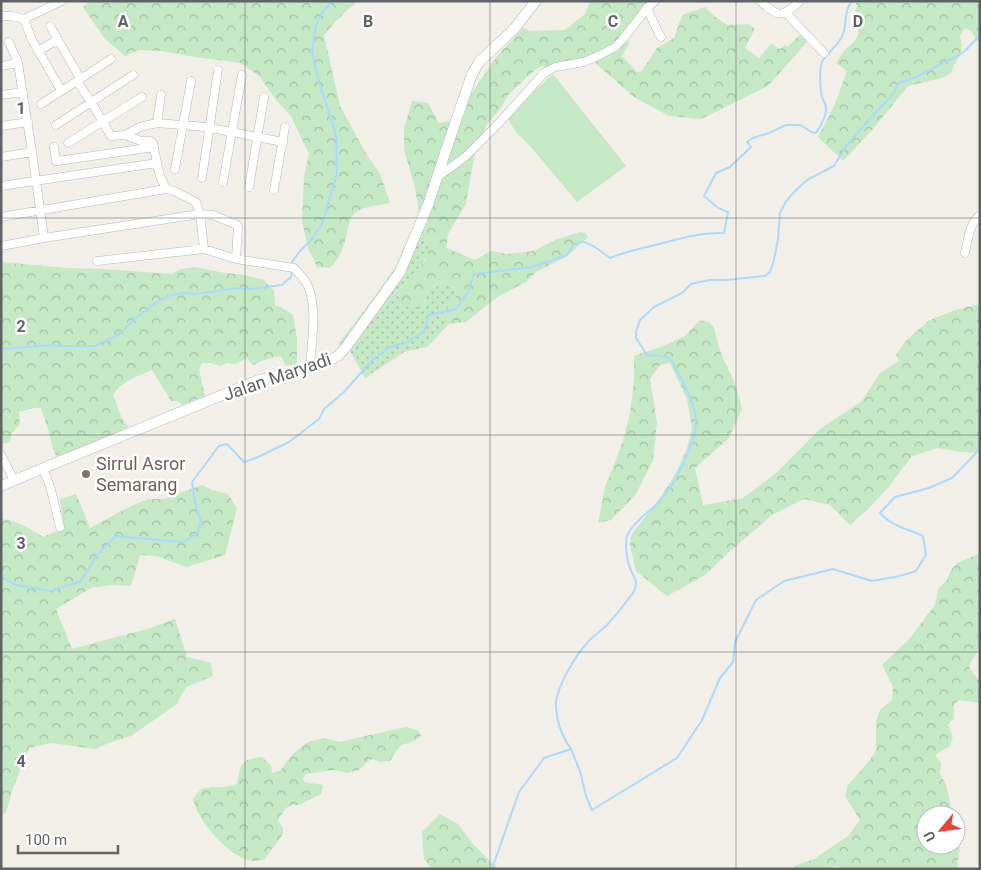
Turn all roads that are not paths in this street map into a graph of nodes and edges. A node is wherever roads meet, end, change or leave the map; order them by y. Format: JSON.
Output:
{"nodes":[{"id":1,"x":62,"y":1,"type":"edge"},
{"id":2,"x":536,"y":1,"type":"edge"},
{"id":3,"x":655,"y":1,"type":"edge"},
{"id":4,"x":760,"y":1,"type":"edge"},
{"id":5,"x":800,"y":1,"type":"edge"},
{"id":6,"x":647,"y":8,"type":"junction"},
{"id":7,"x":786,"y":13,"type":"junction"},
{"id":8,"x":1,"y":16,"type":"edge"},
{"id":9,"x":24,"y":19,"type":"junction"},
{"id":10,"x":50,"y":26,"type":"dead end"},
{"id":11,"x":661,"y":37,"type":"dead end"},
{"id":12,"x":57,"y":40,"type":"junction"},
{"id":13,"x":9,"y":42,"type":"dead end"},
{"id":14,"x":38,"y":51,"type":"junction"},
{"id":15,"x":824,"y":53,"type":"dead end"},
{"id":16,"x":111,"y":59,"type":"dead end"},
{"id":17,"x":18,"y":63,"type":"junction"},
{"id":18,"x":1,"y":66,"type":"edge"},
{"id":19,"x":218,"y":70,"type":"dead end"},
{"id":20,"x":242,"y":74,"type":"dead end"},
{"id":21,"x":133,"y":75,"type":"dead end"},
{"id":22,"x":79,"y":79,"type":"junction"},
{"id":23,"x":191,"y":81,"type":"dead end"},
{"id":24,"x":61,"y":90,"type":"junction"},
{"id":25,"x":23,"y":92,"type":"junction"},
{"id":26,"x":1,"y":95,"type":"edge"},
{"id":27,"x":161,"y":95,"type":"dead end"},
{"id":28,"x":264,"y":97,"type":"dead end"},
{"id":29,"x":142,"y":98,"type":"dead end"},
{"id":30,"x":91,"y":102,"type":"junction"},
{"id":31,"x":41,"y":104,"type":"dead end"},
{"id":32,"x":102,"y":121,"type":"junction"},
{"id":33,"x":28,"y":122,"type":"junction"},
{"id":34,"x":157,"y":123,"type":"junction"},
{"id":35,"x":56,"y":125,"type":"dead end"},
{"id":36,"x":183,"y":125,"type":"junction"},
{"id":37,"x":1,"y":126,"type":"edge"},
{"id":38,"x":285,"y":127,"type":"dead end"},
{"id":39,"x":210,"y":128,"type":"junction"},
{"id":40,"x":232,"y":132,"type":"junction"},
{"id":41,"x":125,"y":135,"type":"junction"},
{"id":42,"x":257,"y":136,"type":"junction"},
{"id":43,"x":283,"y":142,"type":"junction"},
{"id":44,"x":68,"y":143,"type":"dead end"},
{"id":45,"x":54,"y":147,"type":"dead end"},
{"id":46,"x":154,"y":148,"type":"junction"},
{"id":47,"x":32,"y":152,"type":"junction"},
{"id":48,"x":1,"y":157,"type":"edge"},
{"id":49,"x":157,"y":163,"type":"junction"},
{"id":50,"x":175,"y":169,"type":"dead end"},
{"id":51,"x":202,"y":178,"type":"dead end"},
{"id":52,"x":436,"y":178,"type":"junction"},
{"id":53,"x":36,"y":181,"type":"junction"},
{"id":54,"x":223,"y":182,"type":"dead end"},
{"id":55,"x":1,"y":186,"type":"edge"},
{"id":56,"x":249,"y":187,"type":"dead end"},
{"id":57,"x":166,"y":189,"type":"junction"},
{"id":58,"x":274,"y":190,"type":"dead end"},
{"id":59,"x":39,"y":210,"type":"junction"},
{"id":60,"x":200,"y":214,"type":"junction"},
{"id":61,"x":980,"y":215,"type":"edge"},
{"id":62,"x":1,"y":217,"type":"edge"},
{"id":63,"x":44,"y":238,"type":"junction"},
{"id":64,"x":1,"y":246,"type":"edge"},
{"id":65,"x":204,"y":249,"type":"junction"},
{"id":66,"x":965,"y":254,"type":"dead end"},
{"id":67,"x":236,"y":259,"type":"junction"},
{"id":68,"x":97,"y":261,"type":"dead end"},
{"id":69,"x":310,"y":368,"type":"junction"},
{"id":70,"x":1,"y":455,"type":"edge"},
{"id":71,"x":43,"y":469,"type":"junction"},
{"id":72,"x":14,"y":480,"type":"junction"},
{"id":73,"x":1,"y":486,"type":"edge"},
{"id":74,"x":60,"y":527,"type":"dead end"}],
"edges":[{"from":1,"to":9,"type":"street"},
{"from":2,"to":52,"type":"street","name":"Jalan Maryadi"},
{"from":3,"to":6,"type":"street"},
{"from":4,"to":7,"type":"street"},
{"from":5,"to":7,"type":"street"},
{"from":6,"to":11,"type":"street"},
{"from":6,"to":52,"type":"street"},
{"from":7,"to":15,"type":"street"},
{"from":8,"to":9,"type":"street"},
{"from":9,"to":14,"type":"street"},
{"from":10,"to":12,"type":"street"},
{"from":12,"to":14,"type":"street"},
{"from":12,"to":22,"type":"street"},
{"from":13,"to":17,"type":"street"},
{"from":14,"to":24,"type":"street"},
{"from":16,"to":22,"type":"street"},
{"from":17,"to":18,"type":"street"},
{"from":17,"to":25,"type":"street"},
{"from":19,"to":39,"type":"street"},
{"from":20,"to":40,"type":"street"},
{"from":21,"to":30,"type":"street"},
{"from":22,"to":24,"type":"street"},
{"from":22,"to":30,"type":"street"},
{"from":23,"to":36,"type":"street"},
{"from":24,"to":31,"type":"street"},
{"from":25,"to":26,"type":"street"},
{"from":25,"to":33,"type":"street"},
{"from":27,"to":34,"type":"street"},
{"from":28,"to":42,"type":"street"},
{"from":29,"to":32,"type":"street"},
{"from":30,"to":32,"type":"street"},
{"from":30,"to":35,"type":"street"},
{"from":32,"to":41,"type":"street"},
{"from":32,"to":44,"type":"street"},
{"from":33,"to":37,"type":"street"},
{"from":33,"to":47,"type":"street"},
{"from":34,"to":36,"type":"street"},
{"from":34,"to":41,"type":"street"},
{"from":36,"to":39,"type":"street"},
{"from":36,"to":50,"type":"street"},
{"from":38,"to":43,"type":"street"},
{"from":39,"to":40,"type":"street"},
{"from":39,"to":51,"type":"street"},
{"from":40,"to":42,"type":"street"},
{"from":40,"to":54,"type":"street"},
{"from":41,"to":46,"type":"street"},
{"from":42,"to":43,"type":"street"},
{"from":42,"to":56,"type":"street"},
{"from":43,"to":58,"type":"street"},
{"from":45,"to":46,"type":"street"},
{"from":46,"to":49,"type":"street"},
{"from":47,"to":48,"type":"street"},
{"from":47,"to":53,"type":"street"},
{"from":49,"to":53,"type":"street"},
{"from":49,"to":57,"type":"street"},
{"from":52,"to":69,"type":"street","name":"Jalan Maryadi"},
{"from":53,"to":55,"type":"street"},
{"from":53,"to":59,"type":"street"},
{"from":57,"to":59,"type":"street"},
{"from":57,"to":60,"type":"street"},
{"from":59,"to":62,"type":"street"},
{"from":59,"to":63,"type":"street"},
{"from":60,"to":63,"type":"street"},
{"from":60,"to":65,"type":"street"},
{"from":60,"to":67,"type":"street"},
{"from":61,"to":66,"type":"street"},
{"from":63,"to":64,"type":"street"},
{"from":65,"to":67,"type":"street"},
{"from":65,"to":68,"type":"street"},
{"from":67,"to":69,"type":"street"},
{"from":69,"to":71,"type":"street","name":"Jalan Maryadi"},
{"from":70,"to":72,"type":"street"},
{"from":71,"to":72,"type":"street","name":"Jalan Maryadi"},
{"from":71,"to":74,"type":"street"},
{"from":72,"to":73,"type":"street","name":"Jalan Maryadi"}]}
